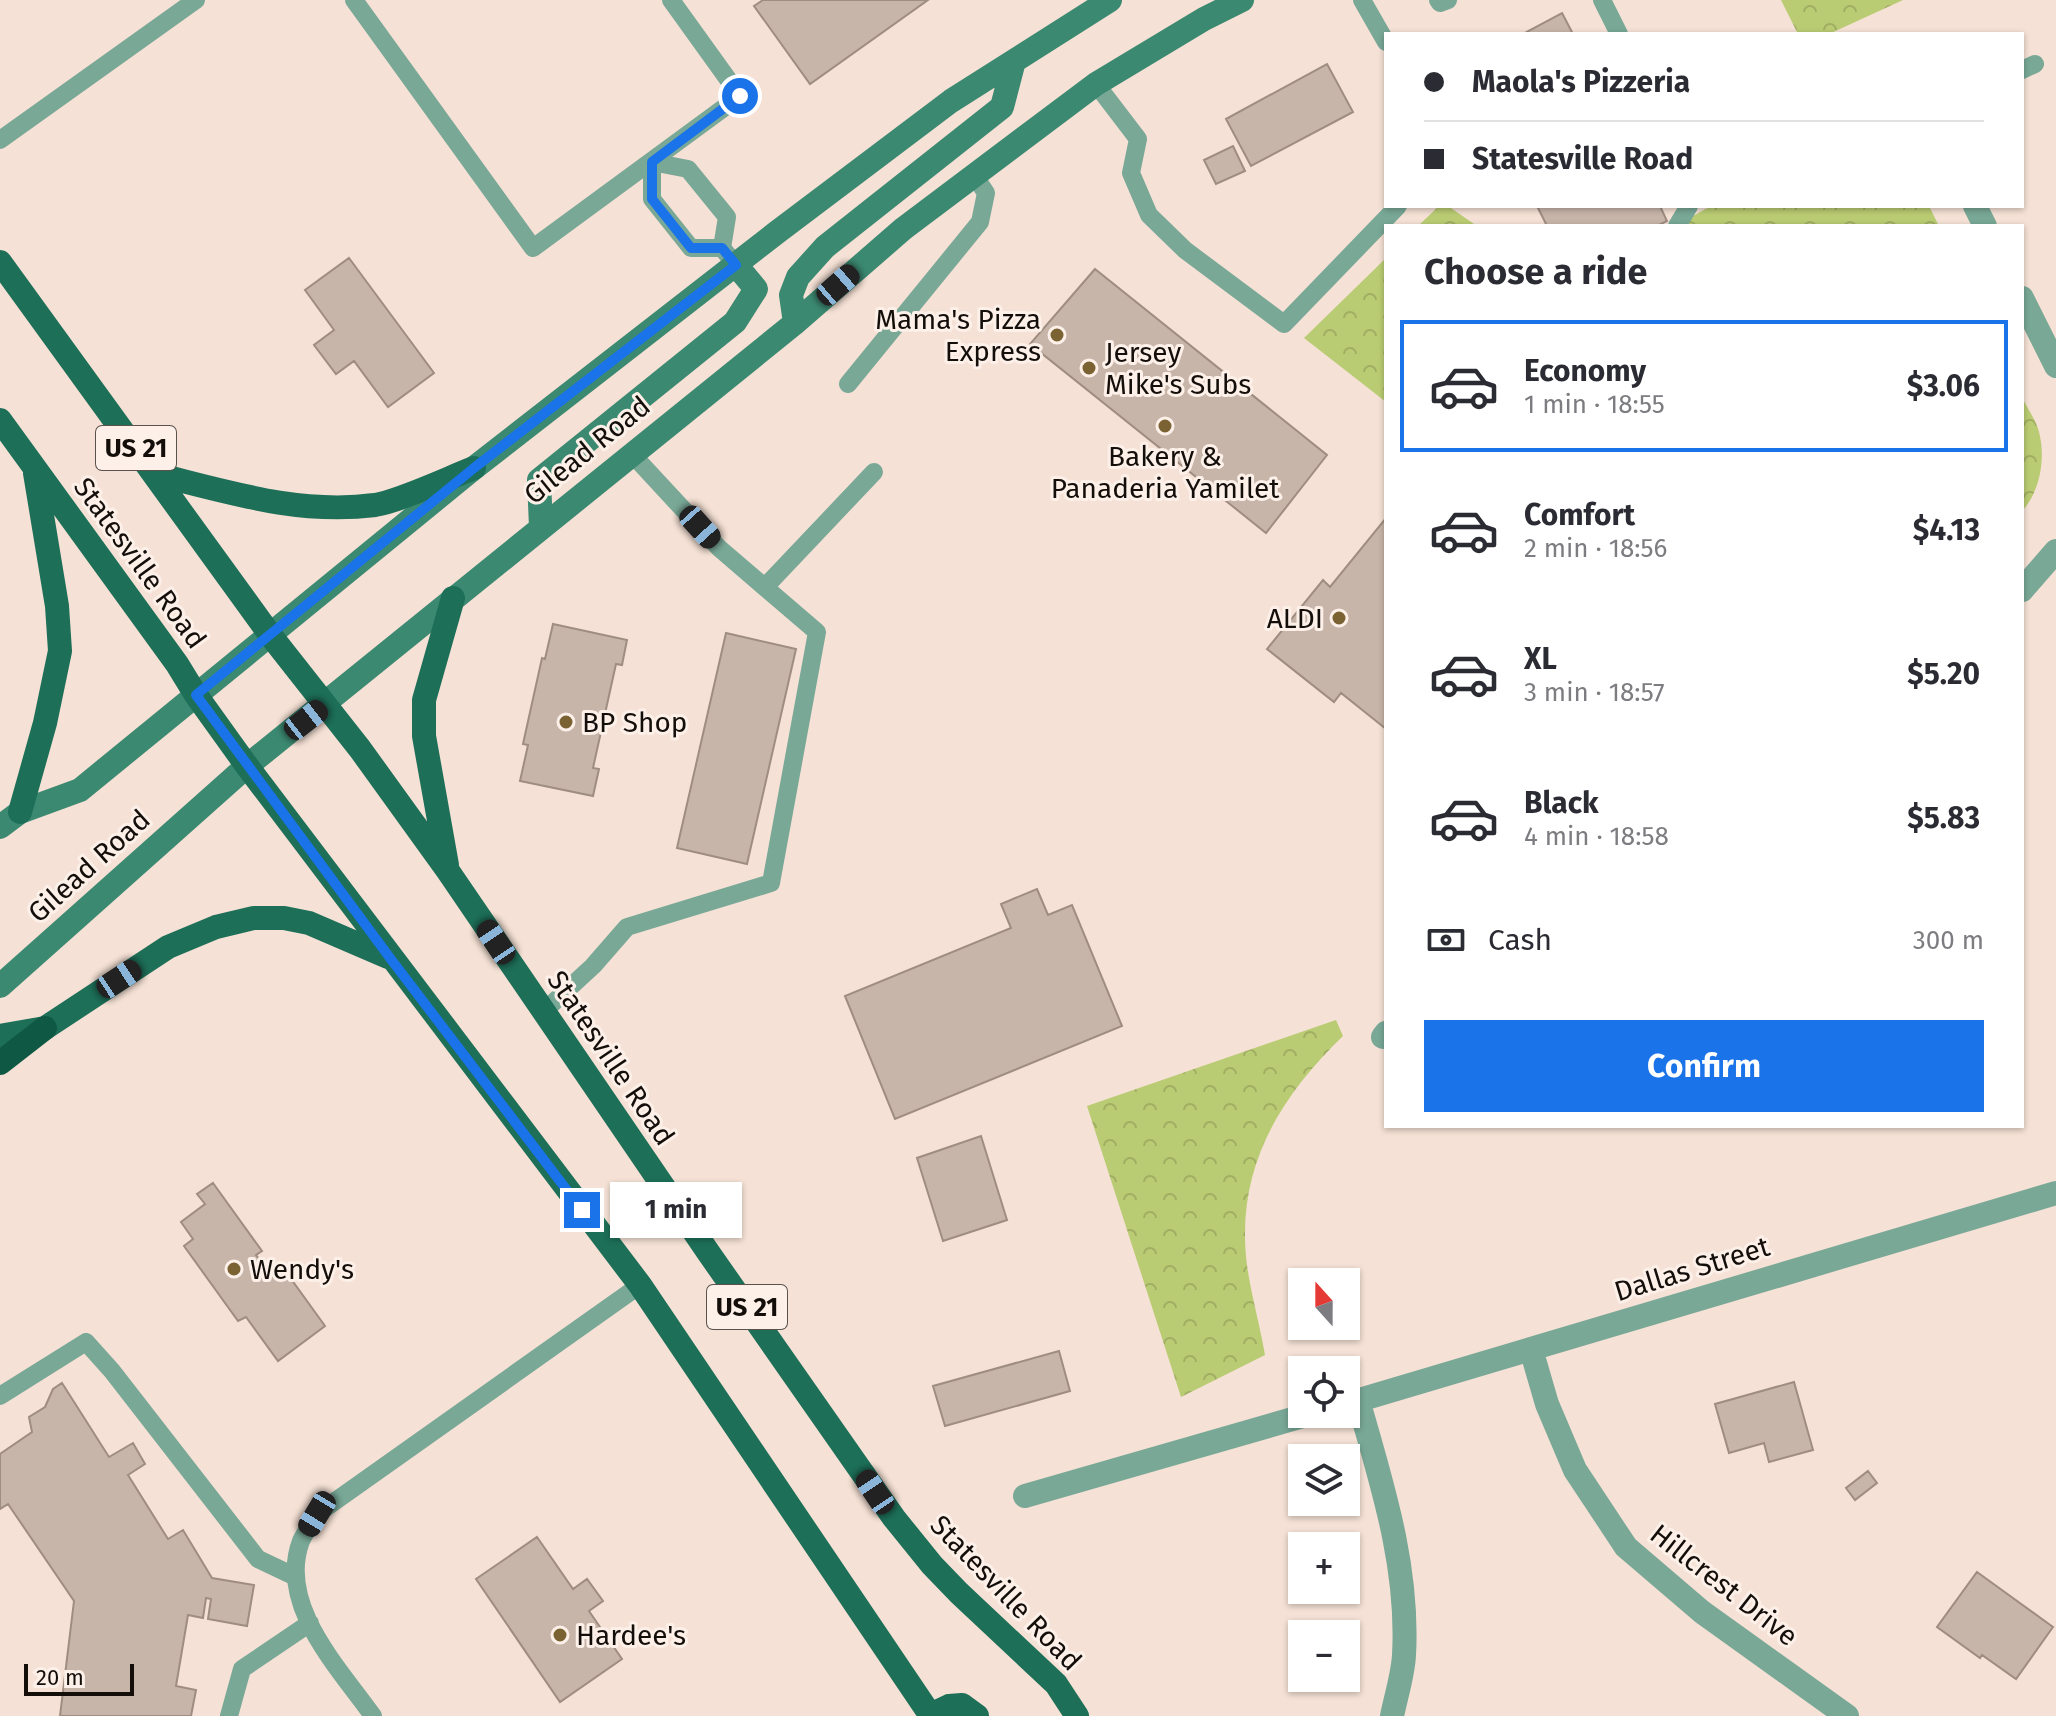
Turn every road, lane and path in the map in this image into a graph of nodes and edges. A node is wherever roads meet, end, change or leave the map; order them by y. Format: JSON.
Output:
{"nodes":[{"id":1,"x":196,"y":0,"type":"edge"},
{"id":2,"x":354,"y":0,"type":"edge"},
{"id":3,"x":671,"y":0,"type":"edge"},
{"id":4,"x":1110,"y":0,"type":"edge"},
{"id":5,"x":1242,"y":0,"type":"edge"},
{"id":6,"x":1362,"y":0,"type":"edge"},
{"id":7,"x":1438,"y":0,"type":"edge"},
{"id":8,"x":1448,"y":0,"type":"edge"},
{"id":9,"x":1603,"y":0,"type":"edge"},
{"id":10,"x":1618,"y":32,"type":"edge"},
{"id":11,"x":1384,"y":38,"type":"edge"},
{"id":12,"x":1014,"y":61,"type":"junction"},
{"id":13,"x":1096,"y":84,"type":"junction"},
{"id":14,"x":0,"y":140,"type":"edge"},
{"id":15,"x":652,"y":162,"type":"junction"},
{"id":16,"x":980,"y":184,"type":"junction"},
{"id":17,"x":1396,"y":208,"type":"edge"},
{"id":18,"x":729,"y":256,"type":"junction"},
{"id":19,"x":0,"y":262,"type":"edge"},
{"id":20,"x":2024,"y":302,"type":"edge"},
{"id":21,"x":795,"y":323,"type":"junction"},
{"id":22,"x":2056,"y":366,"type":"edge"},
{"id":23,"x":848,"y":384,"type":"dead end"},
{"id":24,"x":0,"y":420,"type":"edge"},
{"id":25,"x":631,"y":453,"type":"junction"},
{"id":26,"x":474,"y":468,"type":"junction"},
{"id":27,"x":35,"y":471,"type":"junction"},
{"id":28,"x":874,"y":472,"type":"dead end"},
{"id":29,"x":155,"y":474,"type":"junction"},
{"id":30,"x":541,"y":527,"type":"junction"},
{"id":31,"x":2056,"y":551,"type":"edge"},
{"id":32,"x":765,"y":587,"type":"junction"},
{"id":33,"x":2024,"y":588,"type":"edge"},
{"id":34,"x":453,"y":598,"type":"junction"},
{"id":35,"x":271,"y":636,"type":"junction"},
{"id":36,"x":196,"y":695,"type":"junction"},
{"id":37,"x":325,"y":705,"type":"junction"},
{"id":38,"x":247,"y":766,"type":"junction"},
{"id":39,"x":20,"y":812,"type":"junction"},
{"id":40,"x":0,"y":827,"type":"edge"},
{"id":41,"x":448,"y":871,"type":"junction"},
{"id":42,"x":390,"y":958,"type":"junction"},
{"id":43,"x":0,"y":986,"type":"edge"},
{"id":44,"x":543,"y":1012,"type":"junction"},
{"id":45,"x":45,"y":1028,"type":"junction"},
{"id":46,"x":0,"y":1036,"type":"edge"},
{"id":47,"x":0,"y":1063,"type":"edge"},
{"id":48,"x":2056,"y":1193,"type":"edge"},
{"id":49,"x":640,"y":1285,"type":"junction"},
{"id":50,"x":1531,"y":1349,"type":"junction"},
{"id":51,"x":0,"y":1396,"type":"edge"},
{"id":52,"x":1360,"y":1400,"type":"edge"},
{"id":53,"x":1288,"y":1420,"type":"edge"},
{"id":54,"x":1360,"y":1424,"type":"edge"},
{"id":55,"x":1025,"y":1496,"type":"dead end"},
{"id":56,"x":296,"y":1577,"type":"junction"},
{"id":57,"x":310,"y":1623,"type":"junction"},
{"id":58,"x":930,"y":1715,"type":"edge"},
{"id":59,"x":229,"y":1716,"type":"edge"},
{"id":60,"x":373,"y":1716,"type":"edge"},
{"id":61,"x":977,"y":1716,"type":"edge"},
{"id":62,"x":1077,"y":1716,"type":"edge"},
{"id":63,"x":1392,"y":1716,"type":"edge"},
{"id":64,"x":1847,"y":1716,"type":"edge"}],
"edges":[{"from":1,"to":14,"type":"lane"},
{"from":2,"to":15,"type":"lane"},
{"from":3,"to":15,"type":"lane"},
{"from":4,"to":12,"type":"main road","name":"Gilead Road"},
{"from":5,"to":13,"type":"main road","name":"Gilead Road"},
{"from":6,"to":11,"type":"lane"},
{"from":7,"to":8,"type":"lane"},
{"from":9,"to":10,"type":"lane"},
{"from":12,"to":18,"type":"main road","name":"Gilead Road"},
{"from":12,"to":21,"type":"main road"},
{"from":13,"to":16,"type":"main road","name":"Gilead Road"},
{"from":13,"to":17,"type":"lane"},
{"from":15,"to":18,"type":"lane"},
{"from":15,"to":18,"type":"lane"},
{"from":16,"to":21,"type":"main road","name":"Gilead Road"},
{"from":16,"to":23,"type":"lane"},
{"from":18,"to":26,"type":"main road","name":"Gilead Road"},
{"from":18,"to":30,"type":"main road"},
{"from":19,"to":29,"type":"main road","name":"Statesville Road","number":"US 21"},
{"from":20,"to":22,"type":"street"},
{"from":21,"to":25,"type":"main road","name":"Gilead Road"},
{"from":24,"to":27,"type":"main road","name":"Statesville Road","number":"US 21"},
{"from":25,"to":30,"type":"main road","name":"Gilead Road"},
{"from":25,"to":32,"type":"lane"},
{"from":26,"to":29,"type":"main road"},
{"from":26,"to":35,"type":"main road","name":"Gilead Road"},
{"from":27,"to":36,"type":"main road","name":"Statesville Road","number":"US 21"},
{"from":27,"to":39,"type":"main road"},
{"from":28,"to":32,"type":"lane"},
{"from":29,"to":35,"type":"main road","name":"Statesville Road","number":"US 21"},
{"from":30,"to":34,"type":"main road","name":"Gilead Road"},
{"from":31,"to":33,"type":"street"},
{"from":32,"to":44,"type":"lane"},
{"from":34,"to":37,"type":"main road","name":"Gilead Road"},
{"from":34,"to":41,"type":"main road"},
{"from":35,"to":36,"type":"main road","name":"Gilead Road"},
{"from":35,"to":37,"type":"main road","name":"Statesville Road","number":"US 21"},
{"from":36,"to":38,"type":"main road","name":"Statesville Road","number":"US 21"},
{"from":36,"to":39,"type":"main road","name":"Gilead Road"},
{"from":37,"to":38,"type":"main road","name":"Gilead Road"},
{"from":37,"to":41,"type":"main road","name":"Statesville Road","number":"US 21"},
{"from":38,"to":42,"type":"main road","name":"Statesville Road","number":"US 21"},
{"from":38,"to":43,"type":"main road","name":"Gilead Road"},
{"from":39,"to":40,"type":"main road","name":"Gilead Road"},
{"from":41,"to":44,"type":"main road","name":"Statesville Road","number":"US 21"},
{"from":42,"to":45,"type":"main road"},
{"from":42,"to":49,"type":"main road","name":"Statesville Road","number":"US 21"},
{"from":44,"to":62,"type":"main road","name":"Statesville Road","number":"US 21"},
{"from":45,"to":46,"type":"main road"},
{"from":45,"to":47,"type":"highway"},
{"from":48,"to":50,"type":"street","name":"Dallas Street"},
{"from":49,"to":56,"type":"lane"},
{"from":49,"to":58,"type":"main road","name":"Statesville Road","number":"US 21"},
{"from":50,"to":52,"type":"street","name":"Dallas Street"},
{"from":50,"to":64,"type":"street","name":"Hillcrest Drive"},
{"from":51,"to":56,"type":"lane"},
{"from":53,"to":55,"type":"street"},
{"from":54,"to":63,"type":"street"},
{"from":56,"to":57,"type":"lane"},
{"from":57,"to":59,"type":"lane"},
{"from":57,"to":60,"type":"lane"},
{"from":58,"to":61,"type":"main road"}]}
